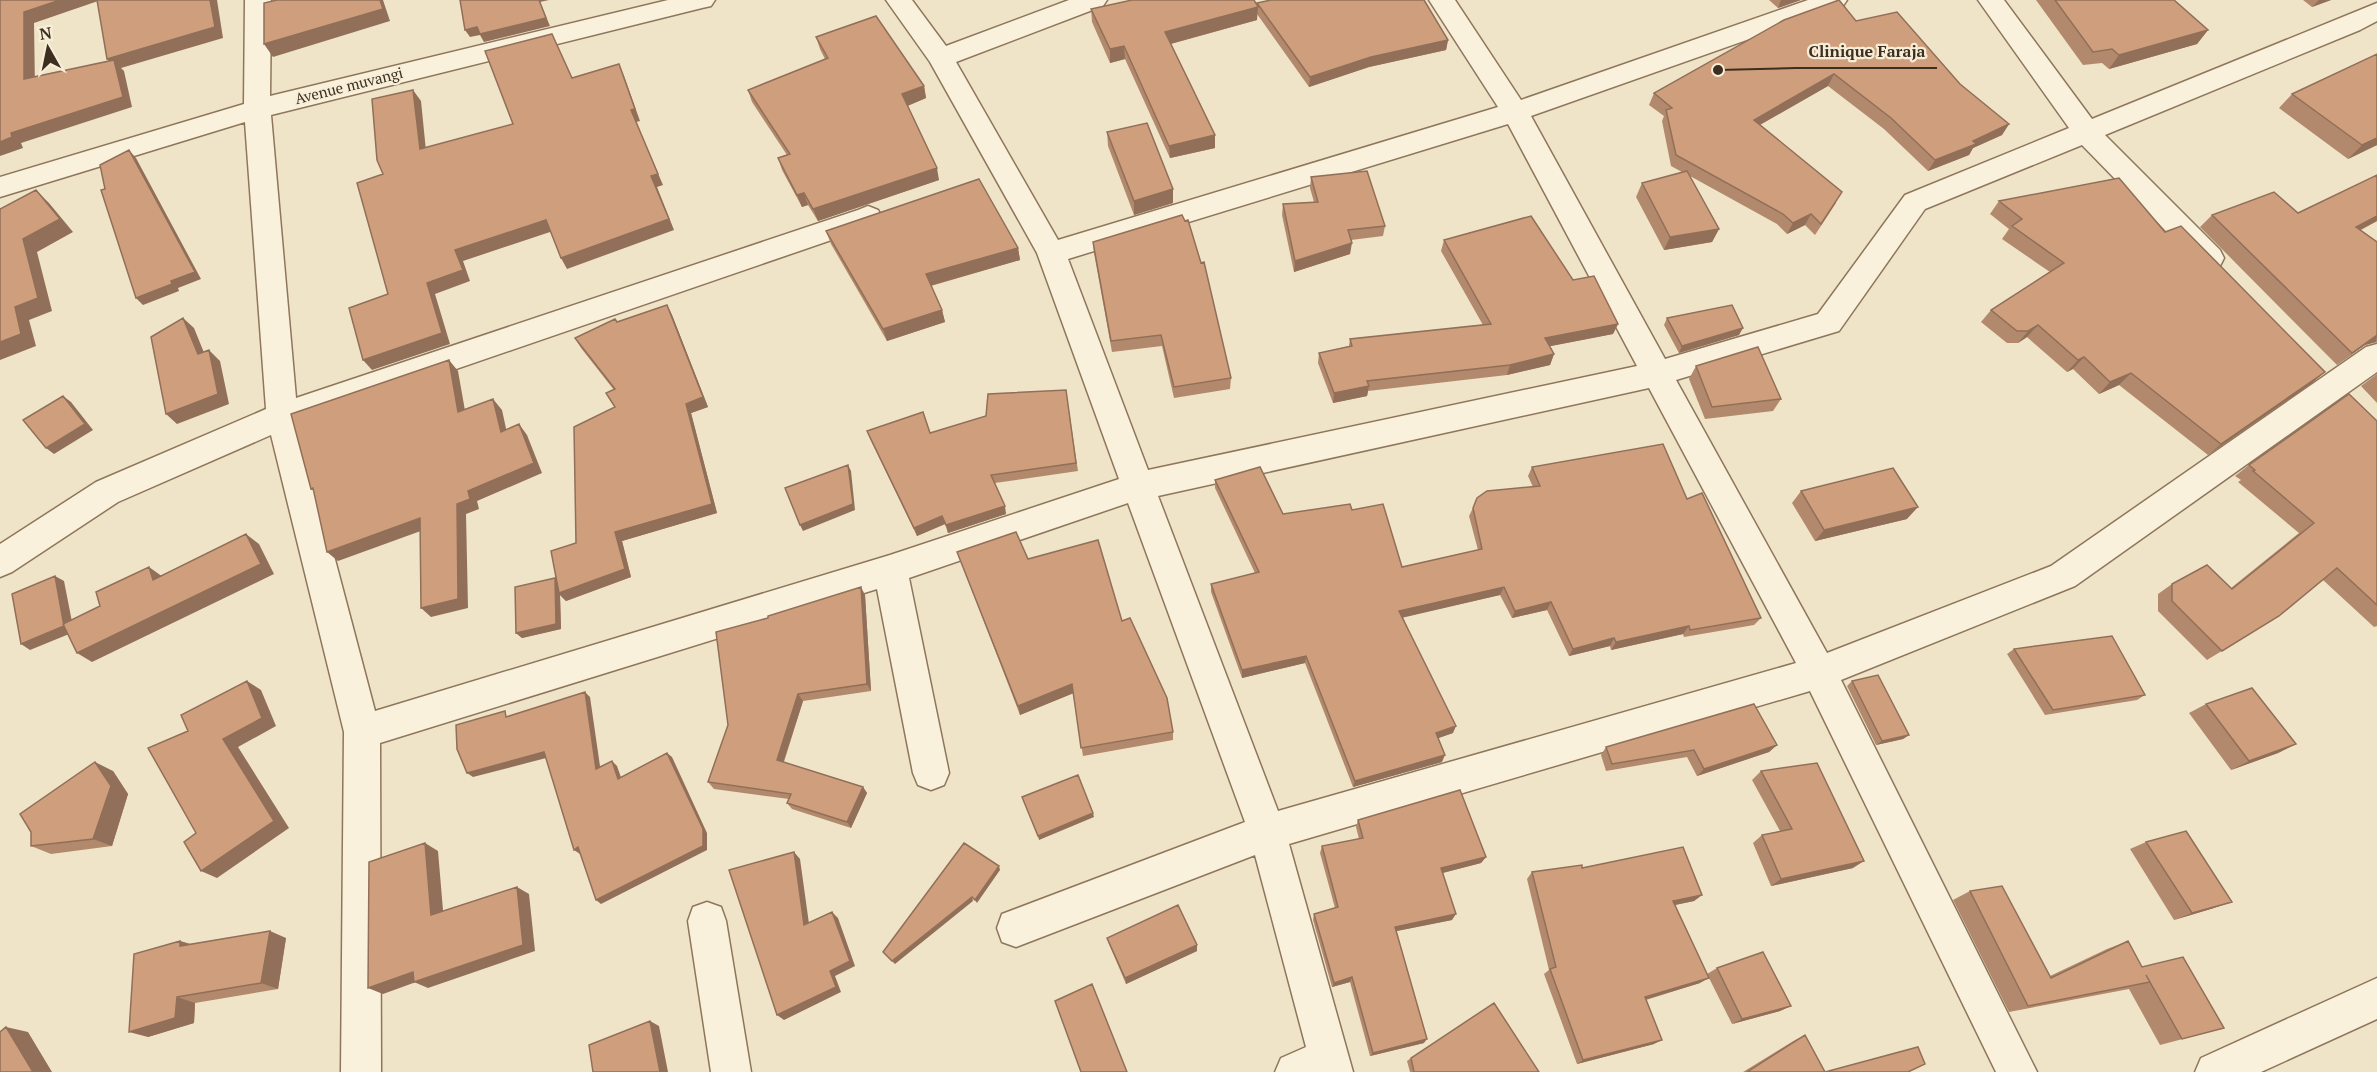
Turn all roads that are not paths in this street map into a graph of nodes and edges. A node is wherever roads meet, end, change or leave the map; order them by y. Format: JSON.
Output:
{"nodes":[{"id":1,"x":258,"y":0,"type":"edge"},
{"id":2,"x":702,"y":0,"type":"edge"},
{"id":3,"x":898,"y":0,"type":"edge"},
{"id":4,"x":1094,"y":0,"type":"edge"},
{"id":5,"x":1442,"y":0,"type":"edge"},
{"id":6,"x":1834,"y":0,"type":"edge"},
{"id":7,"x":1990,"y":0,"type":"edge"},
{"id":8,"x":2377,"y":11,"type":"edge"},
{"id":9,"x":941,"y":58,"type":"junction"},
{"id":10,"x":257,"y":109,"type":"junction"},
{"id":11,"x":1515,"y":112,"type":"junction"},
{"id":12,"x":2087,"y":133,"type":"junction"},
{"id":13,"x":0,"y":187,"type":"edge"},
{"id":14,"x":892,"y":209,"type":"edge"},
{"id":15,"x":1051,"y":253,"type":"junction"},
{"id":16,"x":2227,"y":275,"type":"edge"},
{"id":17,"x":2377,"y":356,"type":"edge"},
{"id":18,"x":1655,"y":374,"type":"junction"},
{"id":19,"x":282,"y":416,"type":"junction"},
{"id":20,"x":1138,"y":486,"type":"junction"},
{"id":21,"x":0,"y":562,"type":"edge"},
{"id":22,"x":890,"y":570,"type":"junction"},
{"id":23,"x":1819,"y":672,"type":"junction"},
{"id":24,"x":362,"y":732,"type":"junction"},
{"id":25,"x":931,"y":773,"type":"dead end"},
{"id":26,"x":1267,"y":832,"type":"junction"},
{"id":27,"x":707,"y":921,"type":"dead end"},
{"id":28,"x":1016,"y":928,"type":"dead end"},
{"id":29,"x":2377,"y":998,"type":"edge"},
{"id":30,"x":1319,"y":1068,"type":"edge"},
{"id":31,"x":361,"y":1072,"type":"edge"},
{"id":32,"x":731,"y":1072,"type":"edge"},
{"id":33,"x":2017,"y":1072,"type":"edge"},
{"id":34,"x":2215,"y":1072,"type":"edge"}],
"edges":[{"from":1,"to":10,"type":"street"},
{"from":2,"to":10,"type":"street","name":"Avenue muvangi"},
{"from":3,"to":9,"type":"street"},
{"from":4,"to":9,"type":"street"},
{"from":5,"to":11,"type":"street"},
{"from":6,"to":11,"type":"street"},
{"from":7,"to":12,"type":"street"},
{"from":8,"to":12,"type":"street"},
{"from":9,"to":15,"type":"street"},
{"from":10,"to":13,"type":"street","name":"Avenue muvangi"},
{"from":10,"to":19,"type":"street"},
{"from":11,"to":15,"type":"street"},
{"from":11,"to":18,"type":"street"},
{"from":12,"to":16,"type":"street"},
{"from":12,"to":18,"type":"street"},
{"from":14,"to":19,"type":"street"},
{"from":15,"to":20,"type":"street"},
{"from":17,"to":23,"type":"street"},
{"from":18,"to":20,"type":"street"},
{"from":18,"to":23,"type":"street"},
{"from":19,"to":21,"type":"street"},
{"from":19,"to":24,"type":"street"},
{"from":20,"to":22,"type":"street"},
{"from":20,"to":26,"type":"street"},
{"from":22,"to":24,"type":"street"},
{"from":22,"to":25,"type":"street"},
{"from":23,"to":26,"type":"street"},
{"from":23,"to":33,"type":"street"},
{"from":24,"to":31,"type":"street"},
{"from":26,"to":28,"type":"street"},
{"from":26,"to":30,"type":"street"},
{"from":27,"to":32,"type":"street"},
{"from":29,"to":34,"type":"street"}]}
